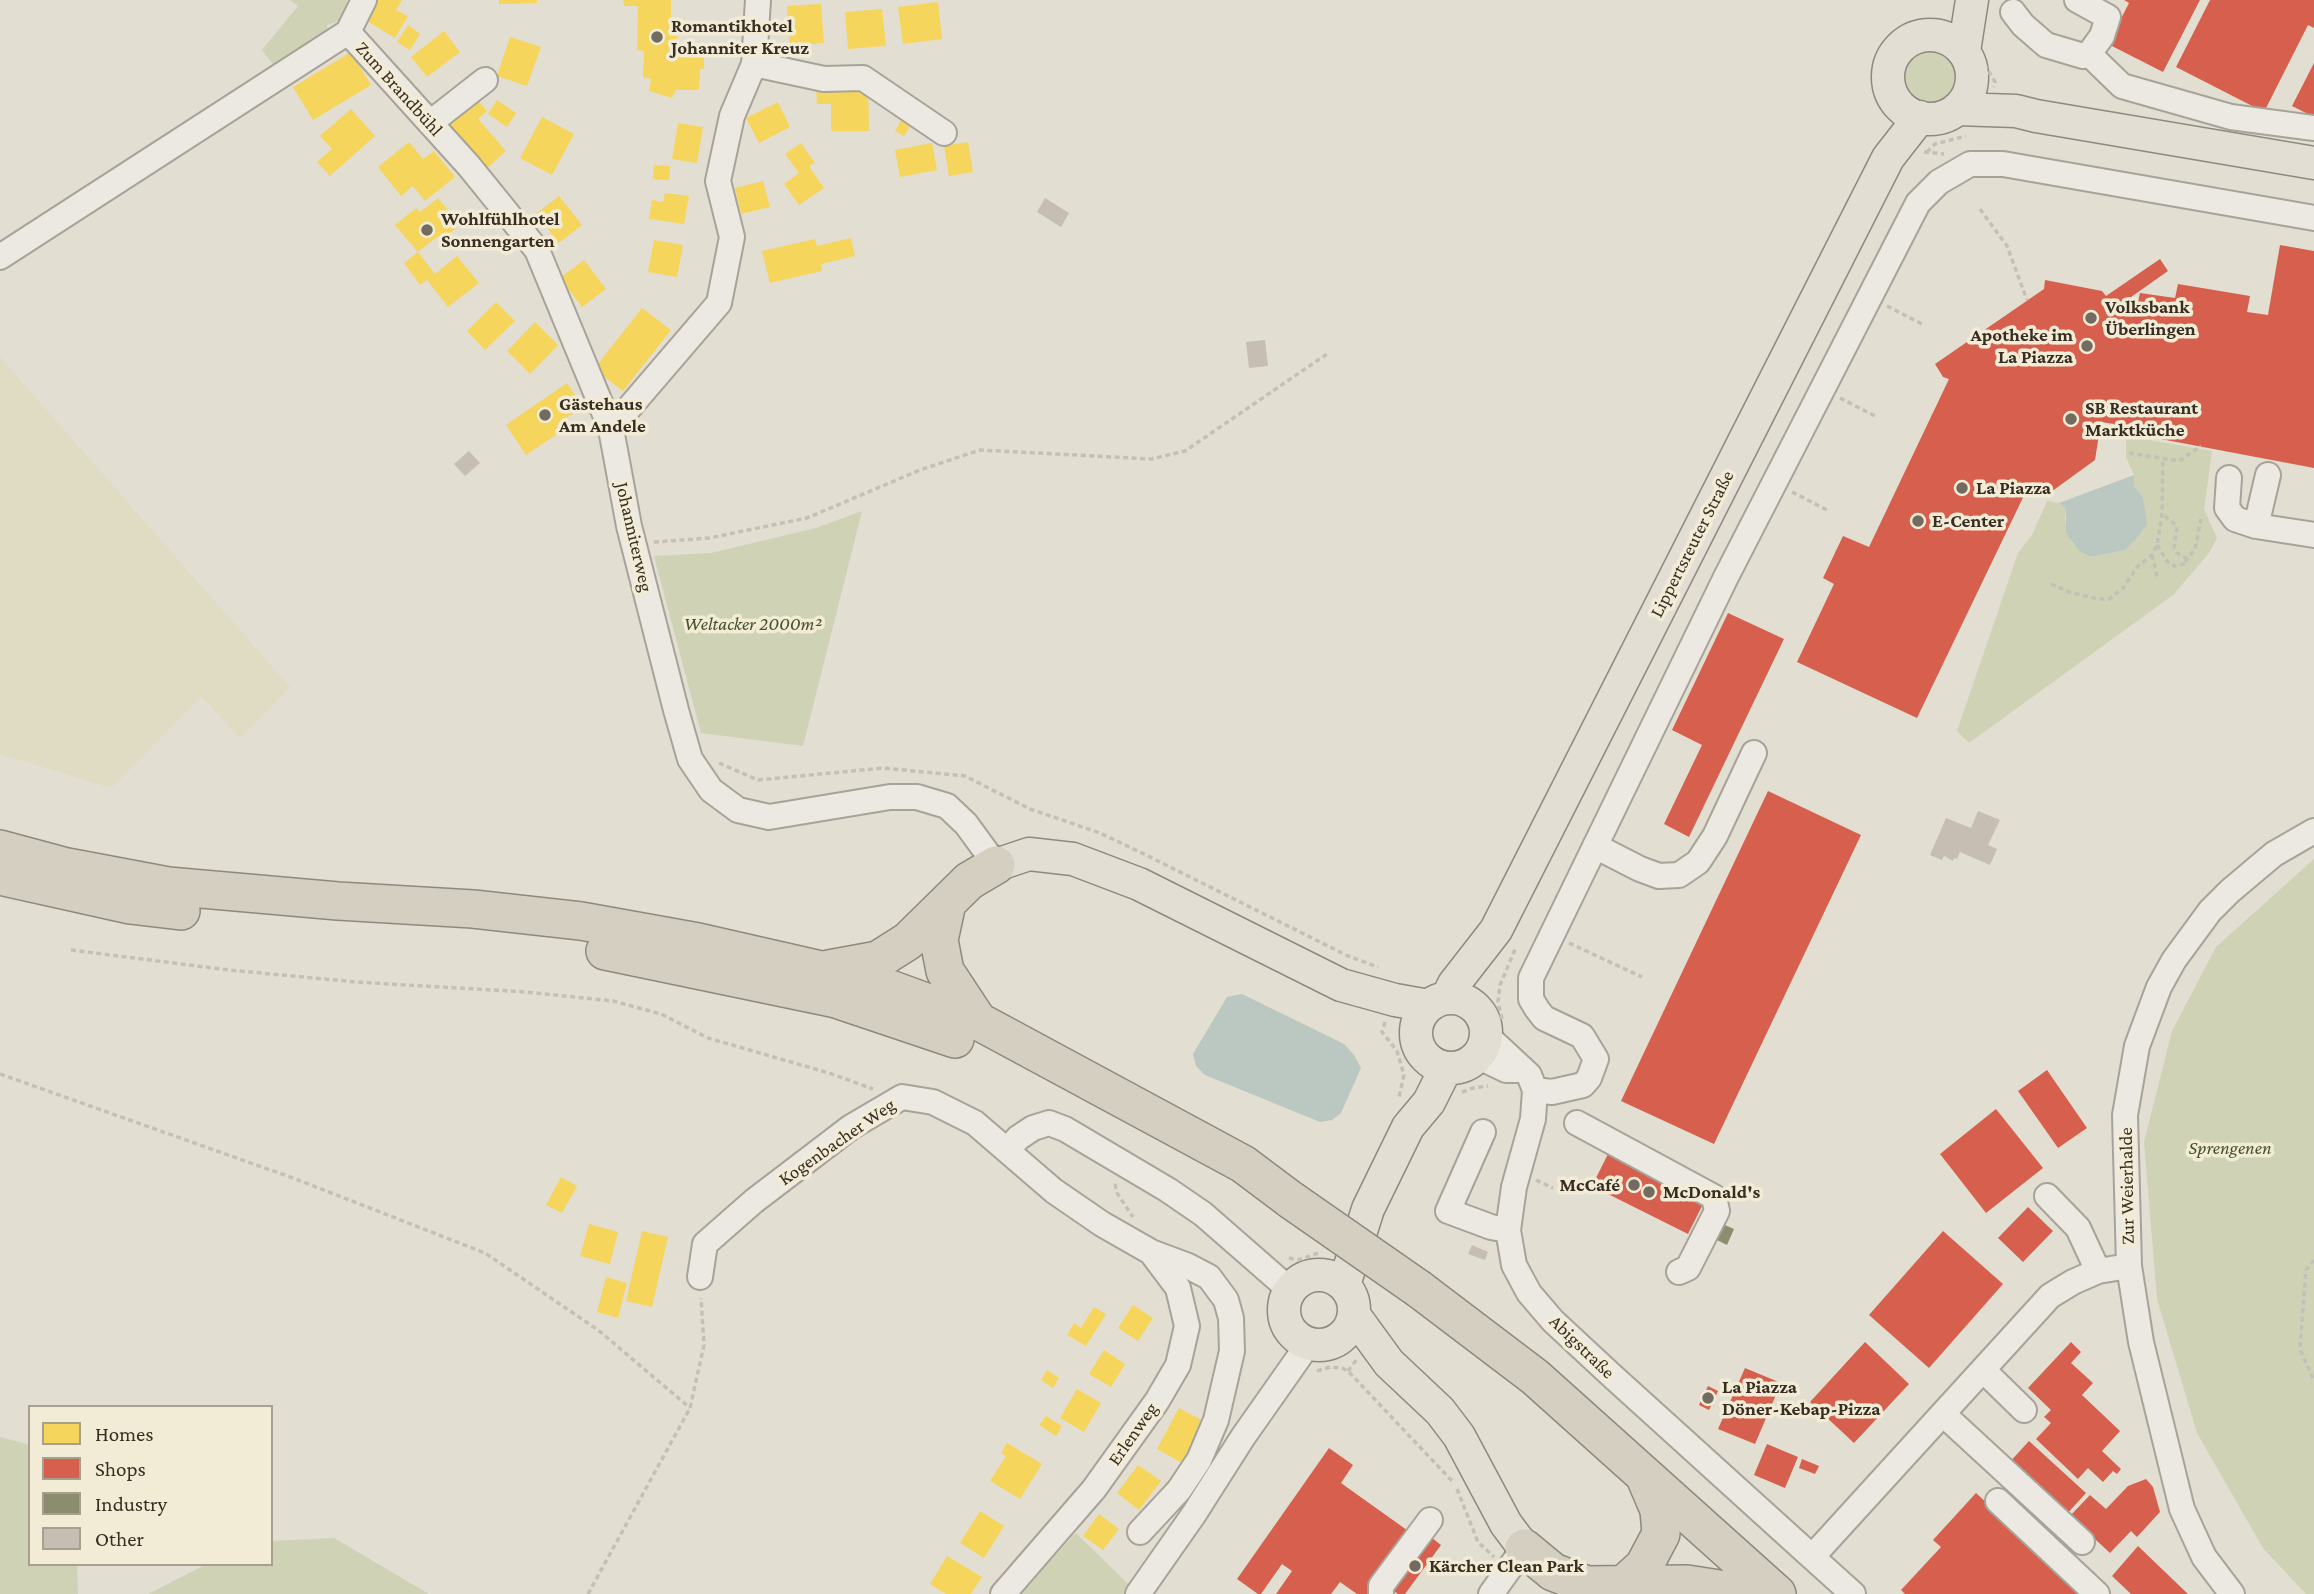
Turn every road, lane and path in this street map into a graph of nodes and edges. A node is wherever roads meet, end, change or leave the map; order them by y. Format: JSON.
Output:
{"nodes":[{"id":1,"x":364,"y":0,"type":"edge"},
{"id":2,"x":758,"y":0,"type":"edge"},
{"id":3,"x":1962,"y":0,"type":"edge"},
{"id":4,"x":1972,"y":0,"type":"edge"},
{"id":5,"x":2077,"y":0,"type":"edge"},
{"id":6,"x":2013,"y":12,"type":"dead end"},
{"id":7,"x":348,"y":32,"type":"junction"},
{"id":8,"x":1937,"y":35,"type":"junction"},
{"id":9,"x":2089,"y":54,"type":"junction"},
{"id":10,"x":754,"y":64,"type":"junction"},
{"id":11,"x":1968,"y":66,"type":"junction"},
{"id":12,"x":485,"y":80,"type":"dead end"},
{"id":13,"x":1908,"y":109,"type":"junction"},
{"id":14,"x":1957,"y":109,"type":"junction"},
{"id":15,"x":2016,"y":111,"type":"junction"},
{"id":16,"x":430,"y":123,"type":"junction"},
{"id":17,"x":2314,"y":128,"type":"edge"},
{"id":18,"x":944,"y":133,"type":"dead end"},
{"id":19,"x":1975,"y":136,"type":"dead end"},
{"id":20,"x":1927,"y":152,"type":"dead end"},
{"id":21,"x":2314,"y":163,"type":"edge"},
{"id":22,"x":1980,"y":209,"type":"dead end"},
{"id":23,"x":2314,"y":218,"type":"edge"},
{"id":24,"x":0,"y":257,"type":"edge"},
{"id":25,"x":1870,"y":297,"type":"junction"},
{"id":26,"x":2027,"y":300,"type":"dead end"},
{"id":27,"x":1922,"y":324,"type":"dead end"},
{"id":28,"x":1327,"y":354,"type":"dead end"},
{"id":29,"x":1823,"y":388,"type":"junction"},
{"id":30,"x":1875,"y":416,"type":"dead end"},
{"id":31,"x":611,"y":429,"type":"junction"},
{"id":32,"x":2201,"y":446,"type":"dead end"},
{"id":33,"x":2129,"y":453,"type":"dead end"},
{"id":34,"x":2163,"y":459,"type":"junction"},
{"id":35,"x":2268,"y":475,"type":"dead end"},
{"id":36,"x":2229,"y":478,"type":"dead end"},
{"id":37,"x":1774,"y":482,"type":"junction"},
{"id":38,"x":1827,"y":510,"type":"dead end"},
{"id":39,"x":2162,"y":514,"type":"junction"},
{"id":40,"x":2201,"y":519,"type":"dead end"},
{"id":41,"x":629,"y":526,"type":"junction"},
{"id":42,"x":2256,"y":526,"type":"junction"},
{"id":43,"x":2314,"y":535,"type":"edge"},
{"id":44,"x":2157,"y":545,"type":"junction"},
{"id":45,"x":2152,"y":555,"type":"junction"},
{"id":46,"x":2184,"y":564,"type":"junction"},
{"id":47,"x":2158,"y":580,"type":"dead end"},
{"id":48,"x":2050,"y":584,"type":"dead end"},
{"id":49,"x":1754,"y":753,"type":"dead end"},
{"id":50,"x":2314,"y":831,"type":"edge"},
{"id":51,"x":1595,"y":846,"type":"junction"},
{"id":52,"x":0,"y":849,"type":"edge"},
{"id":53,"x":996,"y":865,"type":"junction"},
{"id":54,"x":0,"y":876,"type":"edge"},
{"id":55,"x":947,"y":903,"type":"junction"},
{"id":56,"x":1551,"y":935,"type":"junction"},
{"id":57,"x":71,"y":950,"type":"dead end"},
{"id":58,"x":821,"y":970,"type":"junction"},
{"id":59,"x":1642,"y":977,"type":"dead end"},
{"id":60,"x":1341,"y":985,"type":"junction"},
{"id":61,"x":1500,"y":985,"type":"dead end"},
{"id":62,"x":978,"y":1021,"type":"junction"},
{"id":63,"x":1470,"y":1022,"type":"junction"},
{"id":64,"x":1383,"y":1025,"type":"dead end"},
{"id":65,"x":1418,"y":1043,"type":"junction"},
{"id":66,"x":0,"y":1074,"type":"edge"},
{"id":67,"x":1528,"y":1080,"type":"junction"},
{"id":68,"x":1449,"y":1082,"type":"junction"},
{"id":69,"x":1093,"y":1084,"type":"junction"},
{"id":70,"x":1493,"y":1086,"type":"dead end"},
{"id":71,"x":1402,"y":1089,"type":"dead end"},
{"id":72,"x":902,"y":1097,"type":"junction"},
{"id":73,"x":1577,"y":1123,"type":"dead end"},
{"id":74,"x":1408,"y":1127,"type":"junction"},
{"id":75,"x":1483,"y":1132,"type":"dead end"},
{"id":76,"x":1009,"y":1150,"type":"junction"},
{"id":77,"x":1117,"y":1160,"type":"junction"},
{"id":78,"x":2046,"y":1196,"type":"dead end"},
{"id":79,"x":1508,"y":1230,"type":"junction"},
{"id":80,"x":1152,"y":1252,"type":"junction"},
{"id":81,"x":2314,"y":1260,"type":"edge"},
{"id":82,"x":2129,"y":1266,"type":"junction"},
{"id":83,"x":2098,"y":1271,"type":"junction"},
{"id":84,"x":1679,"y":1272,"type":"dead end"},
{"id":85,"x":700,"y":1278,"type":"joint"},
{"id":86,"x":1331,"y":1280,"type":"junction"},
{"id":87,"x":1290,"y":1290,"type":"junction"},
{"id":88,"x":1323,"y":1333,"type":"junction"},
{"id":89,"x":1983,"y":1370,"type":"junction"},
{"id":90,"x":1307,"y":1378,"type":"dead end"},
{"id":91,"x":2314,"y":1381,"type":"edge"},
{"id":92,"x":690,"y":1408,"type":"junction"},
{"id":93,"x":2024,"y":1410,"type":"dead end"},
{"id":94,"x":1943,"y":1414,"type":"junction"},
{"id":95,"x":1643,"y":1473,"type":"junction"},
{"id":96,"x":1998,"y":1501,"type":"dead end"},
{"id":97,"x":1430,"y":1520,"type":"dead end"},
{"id":98,"x":1140,"y":1532,"type":"dead end"},
{"id":99,"x":2082,"y":1542,"type":"dead end"},
{"id":100,"x":1812,"y":1557,"type":"junction"},
{"id":101,"x":1516,"y":1558,"type":"junction"},
{"id":102,"x":1623,"y":1585,"type":"junction"},
{"id":103,"x":588,"y":1594,"type":"edge"},
{"id":104,"x":1003,"y":1594,"type":"edge"},
{"id":105,"x":1138,"y":1594,"type":"edge"},
{"id":106,"x":1381,"y":1594,"type":"edge"},
{"id":107,"x":1491,"y":1594,"type":"edge"},
{"id":108,"x":1751,"y":1594,"type":"edge"},
{"id":109,"x":1777,"y":1594,"type":"edge"},
{"id":110,"x":1853,"y":1594,"type":"edge"},
{"id":111,"x":2097,"y":1594,"type":"edge"},
{"id":112,"x":2232,"y":1594,"type":"edge"}],
"edges":[{"from":1,"to":7,"type":"street"},
{"from":2,"to":10,"type":"street"},
{"from":3,"to":8,"type":"main road"},
{"from":4,"to":11,"type":"main road"},
{"from":5,"to":9,"type":"street"},
{"from":6,"to":9,"type":"street"},
{"from":7,"to":16,"type":"street","name":"Zum Brandbühl"},
{"from":7,"to":24,"type":"street","name":"Zum Brandbühl"},
{"from":8,"to":11,"type":"main road"},
{"from":8,"to":13,"type":"main road"},
{"from":9,"to":17,"type":"street"},
{"from":10,"to":18,"type":"street"},
{"from":10,"to":31,"type":"street"},
{"from":11,"to":14,"type":"main road"},
{"from":11,"to":15,"type":"main road"},
{"from":12,"to":16,"type":"street"},
{"from":13,"to":14,"type":"main road"},
{"from":13,"to":63,"type":"main road","name":"Lippertsreuter Straße"},
{"from":14,"to":15,"type":"main road"},
{"from":15,"to":21,"type":"main road"},
{"from":16,"to":31,"type":"street","name":"Zum Brandbühl"},
{"from":19,"to":20,"type":"path"},
{"from":22,"to":26,"type":"path"},
{"from":23,"to":25,"type":"street"},
{"from":25,"to":27,"type":"path"},
{"from":25,"to":29,"type":"street"},
{"from":28,"to":41,"type":"path"},
{"from":29,"to":30,"type":"path"},
{"from":29,"to":37,"type":"street"},
{"from":31,"to":41,"type":"street","name":"Johanniterweg"},
{"from":32,"to":34,"type":"path"},
{"from":33,"to":34,"type":"path"},
{"from":34,"to":39,"type":"path"},
{"from":35,"to":42,"type":"street"},
{"from":36,"to":42,"type":"street"},
{"from":37,"to":38,"type":"path"},
{"from":37,"to":51,"type":"street"},
{"from":39,"to":44,"type":"path"},
{"from":39,"to":46,"type":"path"},
{"from":40,"to":46,"type":"path"},
{"from":41,"to":53,"type":"street","name":"Johanniterweg"},
{"from":42,"to":43,"type":"street"},
{"from":44,"to":45,"type":"path"},
{"from":44,"to":46,"type":"path"},
{"from":45,"to":47,"type":"path"},
{"from":45,"to":48,"type":"path"},
{"from":49,"to":51,"type":"street"},
{"from":50,"to":82,"type":"street","name":"Zur Weierhalde"},
{"from":51,"to":56,"type":"street"},
{"from":52,"to":58,"type":"highway"},
{"from":53,"to":55,"type":"highway"},
{"from":53,"to":60,"type":"main road"},
{"from":54,"to":69,"type":"highway"},
{"from":55,"to":58,"type":"highway"},
{"from":55,"to":62,"type":"highway"},
{"from":56,"to":59,"type":"path"},
{"from":56,"to":67,"type":"street"},
{"from":57,"to":72,"type":"path"},
{"from":58,"to":62,"type":"highway"},
{"from":60,"to":63,"type":"main road"},
{"from":60,"to":65,"type":"main road"},
{"from":61,"to":63,"type":"path"},
{"from":62,"to":69,"type":"highway"},
{"from":63,"to":65,"type":"main road","name":"Lippertsreuter Straße"},
{"from":63,"to":67,"type":"street"},
{"from":63,"to":68,"type":"main road"},
{"from":64,"to":71,"type":"path"},
{"from":65,"to":68,"type":"main road"},
{"from":65,"to":74,"type":"main road"},
{"from":66,"to":92,"type":"path"},
{"from":67,"to":79,"type":"street","name":"Abigstraße"},
{"from":68,"to":70,"type":"path"},
{"from":68,"to":74,"type":"main road"},
{"from":69,"to":95,"type":"highway","bridge":true},
{"from":72,"to":76,"type":"street","name":"Kogenbacher Weg"},
{"from":72,"to":85,"type":"street","name":"Kogenbacher Weg"},
{"from":73,"to":84,"type":"street"},
{"from":74,"to":86,"type":"main road"},
{"from":75,"to":79,"type":"street"},
{"from":76,"to":77,"type":"street"},
{"from":76,"to":80,"type":"street","name":"Erlenweg"},
{"from":77,"to":80,"type":"path"},
{"from":77,"to":87,"type":"street"},
{"from":78,"to":83,"type":"street"},
{"from":79,"to":100,"type":"street","name":"Abigstraße"},
{"from":80,"to":98,"type":"street","name":"Erlenweg"},
{"from":80,"to":104,"type":"street","name":"Erlenweg"},
{"from":81,"to":91,"type":"path"},
{"from":82,"to":83,"type":"street"},
{"from":82,"to":112,"type":"street","name":"Zur Weierhalde"},
{"from":83,"to":89,"type":"street"},
{"from":85,"to":92,"type":"path"},
{"from":86,"to":87,"type":"main road"},
{"from":86,"to":88,"type":"main road"},
{"from":87,"to":88,"type":"main road"},
{"from":88,"to":101,"type":"main road"},
{"from":88,"to":105,"type":"street"},
{"from":89,"to":93,"type":"street"},
{"from":89,"to":94,"type":"street"},
{"from":90,"to":101,"type":"path"},
{"from":92,"to":103,"type":"path"},
{"from":94,"to":99,"type":"street"},
{"from":94,"to":100,"type":"street"},
{"from":95,"to":102,"type":"highway"},
{"from":95,"to":109,"type":"highway"},
{"from":96,"to":111,"type":"street"},
{"from":97,"to":106,"type":"street"},
{"from":100,"to":110,"type":"street","name":"Abigstraße"},
{"from":101,"to":102,"type":"highway"},
{"from":101,"to":107,"type":"street"},
{"from":102,"to":108,"type":"highway"}]}
